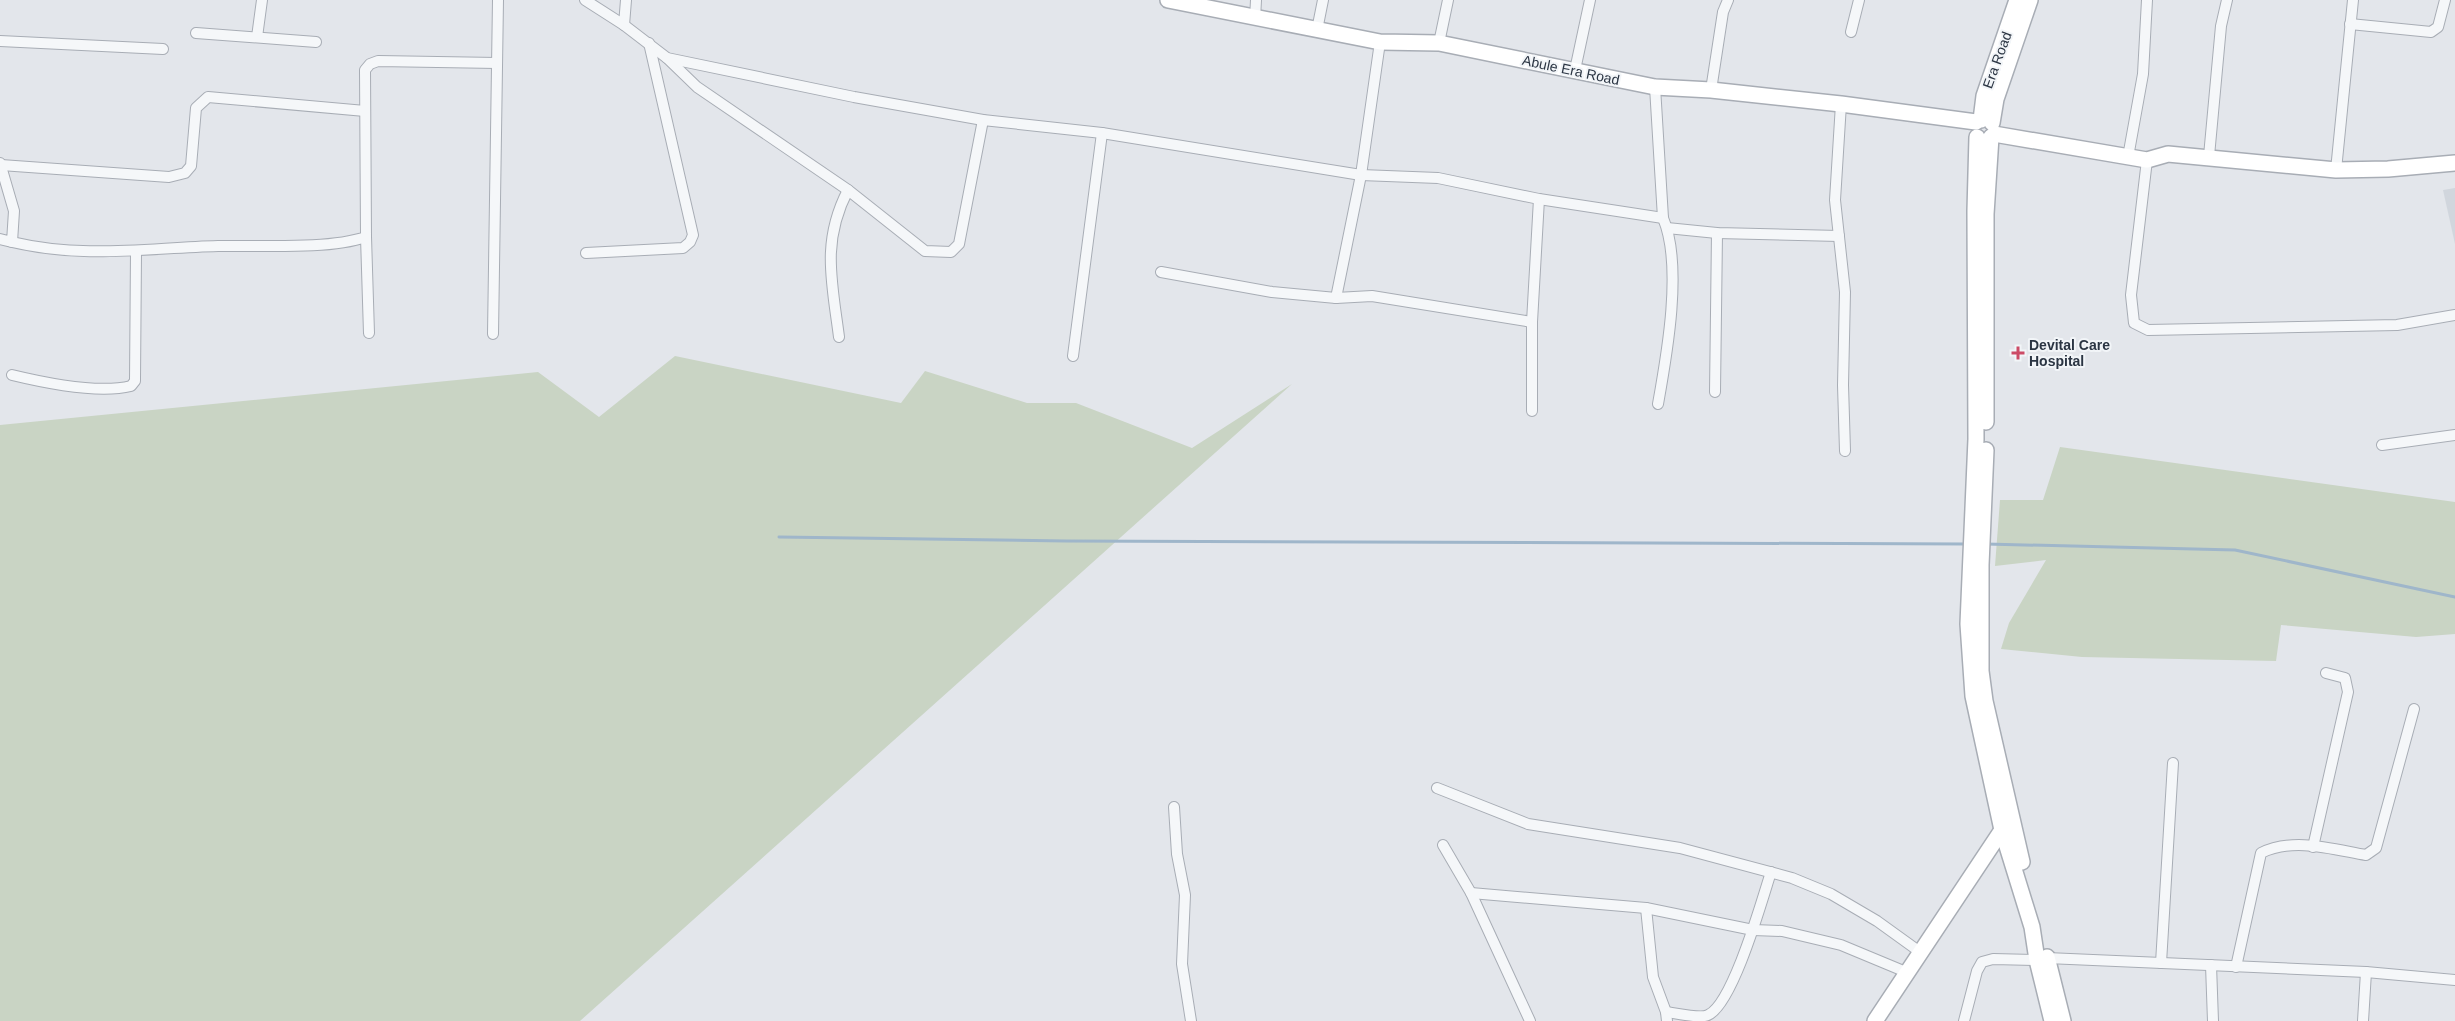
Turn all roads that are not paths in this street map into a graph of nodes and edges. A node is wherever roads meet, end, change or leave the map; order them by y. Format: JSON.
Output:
{"nodes":[{"id":1,"x":262,"y":0,"type":"edge"},
{"id":2,"x":498,"y":0,"type":"edge"},
{"id":3,"x":585,"y":0,"type":"edge"},
{"id":4,"x":626,"y":0,"type":"edge"},
{"id":5,"x":1168,"y":0,"type":"edge"},
{"id":6,"x":1256,"y":0,"type":"edge"},
{"id":7,"x":1323,"y":0,"type":"edge"},
{"id":8,"x":1448,"y":0,"type":"edge"},
{"id":9,"x":1590,"y":0,"type":"edge"},
{"id":10,"x":1728,"y":0,"type":"edge"},
{"id":11,"x":1859,"y":0,"type":"edge"},
{"id":12,"x":2017,"y":0,"type":"edge"},
{"id":13,"x":2030,"y":0,"type":"edge"},
{"id":14,"x":2147,"y":0,"type":"edge"},
{"id":15,"x":2227,"y":0,"type":"edge"},
{"id":16,"x":2353,"y":0,"type":"edge"},
{"id":17,"x":2445,"y":0,"type":"edge"},
{"id":18,"x":1255,"y":19,"type":"junction"},
{"id":19,"x":2350,"y":24,"type":"junction"},
{"id":20,"x":624,"y":25,"type":"junction"},
{"id":21,"x":1318,"y":30,"type":"junction"},
{"id":22,"x":1851,"y":32,"type":"dead end"},
{"id":23,"x":196,"y":33,"type":"dead end"},
{"id":24,"x":257,"y":37,"type":"junction"},
{"id":25,"x":0,"y":41,"type":"edge"},
{"id":26,"x":316,"y":42,"type":"dead end"},
{"id":27,"x":1380,"y":42,"type":"junction"},
{"id":28,"x":649,"y":43,"type":"junction"},
{"id":29,"x":1439,"y":43,"type":"junction"},
{"id":30,"x":163,"y":49,"type":"dead end"},
{"id":31,"x":667,"y":58,"type":"junction"},
{"id":32,"x":497,"y":63,"type":"junction"},
{"id":33,"x":1575,"y":70,"type":"junction"},
{"id":34,"x":1656,"y":87,"type":"junction"},
{"id":35,"x":1711,"y":90,"type":"junction"},
{"id":36,"x":1841,"y":104,"type":"junction"},
{"id":37,"x":365,"y":111,"type":"junction"},
{"id":38,"x":983,"y":120,"type":"junction"},
{"id":39,"x":1985,"y":129,"type":"junction"},
{"id":40,"x":1102,"y":134,"type":"junction"},
{"id":41,"x":2209,"y":156,"type":"junction"},
{"id":42,"x":2128,"y":157,"type":"junction"},
{"id":43,"x":2147,"y":160,"type":"junction"},
{"id":44,"x":0,"y":164,"type":"edge"},
{"id":45,"x":2455,"y":164,"type":"edge"},
{"id":46,"x":2336,"y":170,"type":"junction"},
{"id":47,"x":1361,"y":174,"type":"junction"},
{"id":48,"x":848,"y":190,"type":"junction"},
{"id":49,"x":1539,"y":199,"type":"junction"},
{"id":50,"x":1663,"y":218,"type":"junction"},
{"id":51,"x":1668,"y":228,"type":"junction"},
{"id":52,"x":1717,"y":233,"type":"junction"},
{"id":53,"x":1839,"y":236,"type":"junction"},
{"id":54,"x":366,"y":237,"type":"junction"},
{"id":55,"x":0,"y":239,"type":"edge"},
{"id":56,"x":12,"y":242,"type":"junction"},
{"id":57,"x":136,"y":252,"type":"junction"},
{"id":58,"x":586,"y":253,"type":"dead end"},
{"id":59,"x":1161,"y":272,"type":"dead end"},
{"id":60,"x":1336,"y":298,"type":"junction"},
{"id":61,"x":2455,"y":315,"type":"edge"},
{"id":62,"x":1532,"y":322,"type":"junction"},
{"id":63,"x":369,"y":333,"type":"dead end"},
{"id":64,"x":493,"y":334,"type":"dead end"},
{"id":65,"x":839,"y":337,"type":"dead end"},
{"id":66,"x":1073,"y":356,"type":"dead end"},
{"id":67,"x":12,"y":375,"type":"dead end"},
{"id":68,"x":1715,"y":392,"type":"dead end"},
{"id":69,"x":1658,"y":404,"type":"dead end"},
{"id":70,"x":1532,"y":411,"type":"dead end"},
{"id":71,"x":2455,"y":435,"type":"edge"},
{"id":72,"x":2382,"y":445,"type":"dead end"},
{"id":73,"x":1845,"y":451,"type":"dead end"},
{"id":74,"x":1975,"y":565,"type":"junction"},
{"id":75,"x":2326,"y":672,"type":"dead end"},
{"id":76,"x":2414,"y":709,"type":"dead end"},
{"id":77,"x":2173,"y":763,"type":"dead end"},
{"id":78,"x":1437,"y":788,"type":"dead end"},
{"id":79,"x":1174,"y":807,"type":"dead end"},
{"id":80,"x":2002,"y":830,"type":"junction"},
{"id":81,"x":1443,"y":845,"type":"dead end"},
{"id":82,"x":2313,"y":847,"type":"junction"},
{"id":83,"x":1771,"y":872,"type":"junction"},
{"id":84,"x":1471,"y":893,"type":"junction"},
{"id":85,"x":1646,"y":908,"type":"junction"},
{"id":86,"x":1752,"y":930,"type":"junction"},
{"id":87,"x":1920,"y":952,"type":"junction"},
{"id":88,"x":2042,"y":959,"type":"junction"},
{"id":89,"x":2161,"y":963,"type":"junction"},
{"id":90,"x":2211,"y":965,"type":"junction"},
{"id":91,"x":2236,"y":967,"type":"junction"},
{"id":92,"x":1906,"y":972,"type":"junction"},
{"id":93,"x":2366,"y":972,"type":"junction"},
{"id":94,"x":2455,"y":980,"type":"edge"},
{"id":95,"x":1666,"y":1017,"type":"edge"},
{"id":96,"x":1191,"y":1021,"type":"edge"},
{"id":97,"x":1530,"y":1021,"type":"edge"},
{"id":98,"x":1876,"y":1021,"type":"edge"},
{"id":99,"x":1964,"y":1021,"type":"edge"},
{"id":100,"x":2052,"y":1021,"type":"edge"},
{"id":101,"x":2063,"y":1021,"type":"edge"},
{"id":102,"x":2213,"y":1021,"type":"edge"},
{"id":103,"x":2364,"y":1021,"type":"edge"}],
"edges":[{"from":1,"to":24,"type":"street"},
{"from":2,"to":32,"type":"street"},
{"from":3,"to":20,"type":"street"},
{"from":4,"to":20,"type":"street"},
{"from":5,"to":18,"type":"main road","name":"Abule Era Road"},
{"from":6,"to":18,"type":"street"},
{"from":7,"to":21,"type":"street"},
{"from":8,"to":29,"type":"street"},
{"from":9,"to":33,"type":"street"},
{"from":10,"to":35,"type":"street"},
{"from":11,"to":22,"type":"street"},
{"from":12,"to":39,"type":"main road","name":"Era Road"},
{"from":13,"to":39,"type":"main road"},
{"from":14,"to":42,"type":"street"},
{"from":15,"to":41,"type":"street"},
{"from":16,"to":19,"type":"street"},
{"from":17,"to":19,"type":"street"},
{"from":18,"to":21,"type":"main road","name":"Abule Era Road"},
{"from":19,"to":46,"type":"street"},
{"from":20,"to":28,"type":"street"},
{"from":21,"to":27,"type":"main road","name":"Abule Era Road"},
{"from":23,"to":24,"type":"street"},
{"from":24,"to":26,"type":"street"},
{"from":25,"to":30,"type":"street"},
{"from":27,"to":29,"type":"main road","name":"Abule Era Road"},
{"from":27,"to":47,"type":"street"},
{"from":28,"to":31,"type":"street"},
{"from":28,"to":58,"type":"street"},
{"from":29,"to":33,"type":"main road","name":"Abule Era Road"},
{"from":31,"to":38,"type":"street"},
{"from":31,"to":48,"type":"street"},
{"from":32,"to":37,"type":"street"},
{"from":32,"to":64,"type":"street"},
{"from":33,"to":34,"type":"main road","name":"Abule Era Road"},
{"from":34,"to":35,"type":"main road","name":"Abule Era Road"},
{"from":34,"to":50,"type":"street"},
{"from":35,"to":36,"type":"main road","name":"Abule Era Road"},
{"from":36,"to":39,"type":"main road","name":"Abule Era Road"},
{"from":36,"to":53,"type":"street"},
{"from":37,"to":44,"type":"street"},
{"from":37,"to":54,"type":"street"},
{"from":38,"to":40,"type":"street"},
{"from":38,"to":48,"type":"street"},
{"from":39,"to":42,"type":"main road","name":"Abule Era Road"},
{"from":39,"to":74,"type":"main road"},
{"from":40,"to":47,"type":"street"},
{"from":40,"to":66,"type":"street"},
{"from":41,"to":43,"type":"main road"},
{"from":41,"to":46,"type":"main road"},
{"from":42,"to":43,"type":"main road","name":"Abule Era Road"},
{"from":43,"to":61,"type":"street"},
{"from":44,"to":56,"type":"street"},
{"from":45,"to":46,"type":"main road"},
{"from":47,"to":49,"type":"street"},
{"from":47,"to":60,"type":"street"},
{"from":48,"to":65,"type":"street"},
{"from":49,"to":50,"type":"street"},
{"from":49,"to":62,"type":"street"},
{"from":50,"to":51,"type":"street"},
{"from":51,"to":52,"type":"street"},
{"from":51,"to":69,"type":"street"},
{"from":52,"to":53,"type":"street"},
{"from":52,"to":68,"type":"street"},
{"from":53,"to":73,"type":"street"},
{"from":54,"to":57,"type":"street"},
{"from":54,"to":63,"type":"street"},
{"from":55,"to":56,"type":"street"},
{"from":56,"to":57,"type":"street"},
{"from":57,"to":67,"type":"street"},
{"from":59,"to":60,"type":"street"},
{"from":60,"to":62,"type":"street"},
{"from":62,"to":70,"type":"street"},
{"from":71,"to":72,"type":"street"},
{"from":74,"to":80,"type":"main road"},
{"from":74,"to":88,"type":"main road"},
{"from":75,"to":82,"type":"street"},
{"from":76,"to":82,"type":"street"},
{"from":77,"to":89,"type":"street"},
{"from":78,"to":83,"type":"street"},
{"from":79,"to":96,"type":"street"},
{"from":80,"to":87,"type":"main road"},
{"from":80,"to":88,"type":"main road"},
{"from":81,"to":84,"type":"street"},
{"from":82,"to":91,"type":"street"},
{"from":83,"to":86,"type":"street"},
{"from":83,"to":87,"type":"street"},
{"from":84,"to":85,"type":"street"},
{"from":84,"to":97,"type":"street"},
{"from":85,"to":86,"type":"street"},
{"from":85,"to":95,"type":"street"},
{"from":86,"to":92,"type":"street"},
{"from":86,"to":95,"type":"street"},
{"from":87,"to":92,"type":"main road"},
{"from":88,"to":89,"type":"street"},
{"from":88,"to":99,"type":"street"},
{"from":88,"to":100,"type":"main road"},
{"from":88,"to":101,"type":"main road"},
{"from":89,"to":90,"type":"street"},
{"from":90,"to":91,"type":"street"},
{"from":90,"to":102,"type":"street"},
{"from":91,"to":93,"type":"street"},
{"from":92,"to":98,"type":"main road"},
{"from":93,"to":94,"type":"street"},
{"from":93,"to":103,"type":"street"}]}
